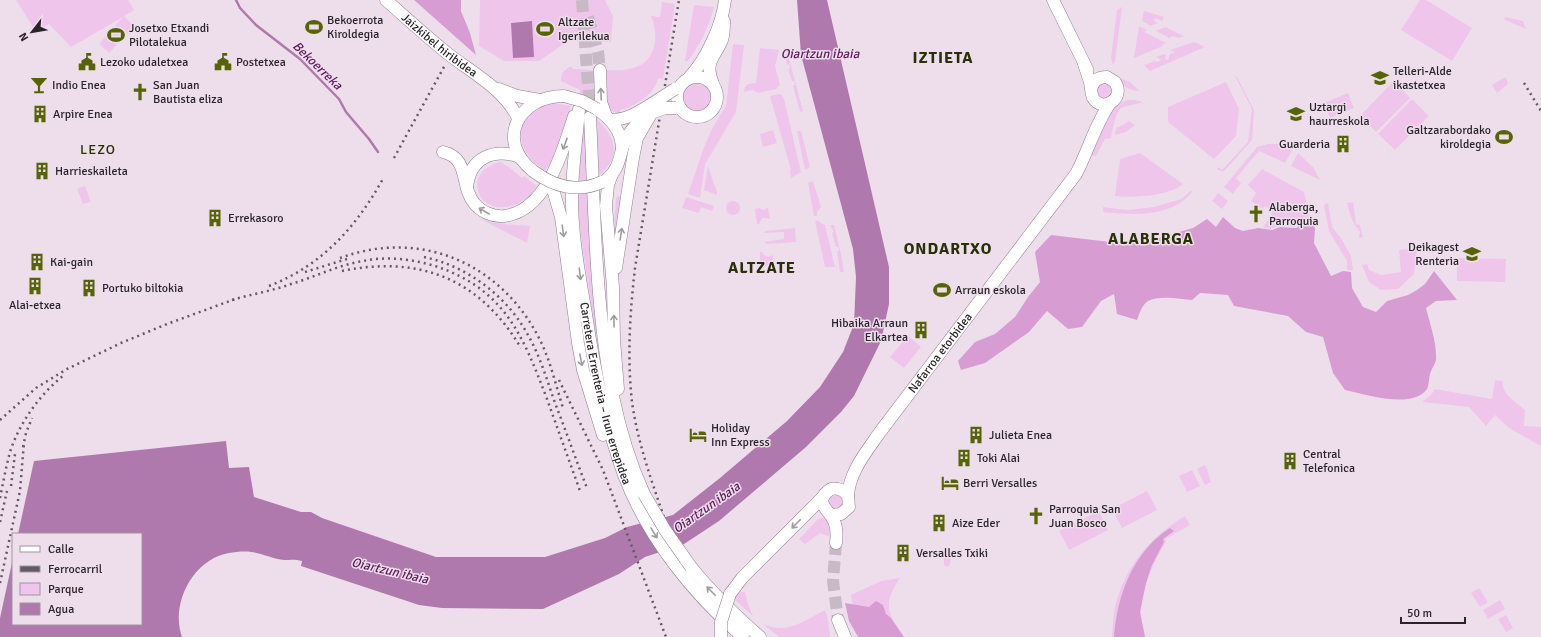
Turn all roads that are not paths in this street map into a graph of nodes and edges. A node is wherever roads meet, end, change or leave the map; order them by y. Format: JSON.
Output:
{"nodes":[{"id":1,"x":386,"y":0,"type":"edge"},
{"id":2,"x":1053,"y":0,"type":"edge"},
{"id":3,"x":725,"y":5,"type":"edge"},
{"id":4,"x":1084,"y":64,"type":"junction"},
{"id":5,"x":600,"y":70,"type":"tunnel mouth"},
{"id":6,"x":1100,"y":78,"type":"junction"},
{"id":7,"x":682,"y":84,"type":"junction"},
{"id":8,"x":713,"y":84,"type":"junction"},
{"id":9,"x":495,"y":88,"type":"junction"},
{"id":10,"x":1093,"y":95,"type":"junction"},
{"id":11,"x":540,"y":100,"type":"junction"},
{"id":12,"x":1110,"y":103,"type":"junction"},
{"id":13,"x":678,"y":108,"type":"junction"},
{"id":14,"x":652,"y":110,"type":"junction"},
{"id":15,"x":601,"y":115,"type":"junction"},
{"id":16,"x":518,"y":118,"type":"junction"},
{"id":17,"x":1094,"y":132,"type":"junction"},
{"id":18,"x":622,"y":150,"type":"junction"},
{"id":19,"x":443,"y":152,"type":"dead end"},
{"id":20,"x":520,"y":157,"type":"junction"},
{"id":21,"x":612,"y":174,"type":"junction"},
{"id":22,"x":543,"y":179,"type":"junction"},
{"id":23,"x":467,"y":188,"type":"junction"},
{"id":24,"x":613,"y":287,"type":"junction"},
{"id":25,"x":621,"y":430,"type":"junction"},
{"id":26,"x":852,"y":475,"type":"junction"},
{"id":27,"x":625,"y":476,"type":"junction"},
{"id":28,"x":834,"y":488,"type":"junction"},
{"id":29,"x":824,"y":496,"type":"junction"},
{"id":30,"x":848,"y":496,"type":"junction"},
{"id":31,"x":640,"y":497,"type":"junction"},
{"id":32,"x":844,"y":513,"type":"junction"},
{"id":33,"x":831,"y":515,"type":"junction"},
{"id":34,"x":686,"y":571,"type":"junction"},
{"id":35,"x":721,"y":637,"type":"edge"},
{"id":36,"x":744,"y":637,"type":"edge"},
{"id":37,"x":760,"y":637,"type":"edge"},
{"id":38,"x":839,"y":637,"type":"edge"},
{"id":39,"x":845,"y":637,"type":"edge"}],
"edges":[{"from":1,"to":9,"type":"main road","name":"Jaizkibel hiribidea"},
{"from":2,"to":4,"type":"main road","name":"Nafarroa etorbidea"},
{"from":3,"to":7,"type":"main road"},
{"from":3,"to":8,"type":"main road"},
{"from":4,"to":6,"type":"main road","name":"Nafarroa etorbidea"},
{"from":4,"to":10,"type":"main road","name":"Nafarroa etorbidea"},
{"from":15,"to":5,"type":"main road","one_way":true},
{"from":6,"to":10,"type":"main road"},
{"from":6,"to":12,"type":"main road"},
{"from":7,"to":8,"type":"main road"},
{"from":7,"to":13,"type":"main road"},
{"from":7,"to":14,"type":"main road","bridge":true},
{"from":8,"to":13,"type":"main road"},
{"from":9,"to":11,"type":"main road"},
{"from":9,"to":16,"type":"main road"},
{"from":10,"to":12,"type":"main road"},
{"from":10,"to":17,"type":"main road","name":"Nafarroa etorbidea"},
{"from":11,"to":15,"type":"main road","bridge":true},
{"from":11,"to":16,"type":"main road"},
{"from":12,"to":17,"type":"main road","name":"Nafarroa etorbidea"},
{"from":13,"to":14,"type":"main road","bridge":true},
{"from":14,"to":15,"type":"main road"},
{"from":14,"to":18,"type":"main road"},
{"from":24,"to":14,"type":"main road","one_way":true},
{"from":15,"to":18,"type":"main road"},
{"from":15,"to":25,"type":"main road","name":"Carretera Errenteria – Irun errepidea"},
{"from":16,"to":20,"type":"main road"},
{"from":17,"to":26,"type":"main road","name":"Nafarroa etorbidea"},
{"from":18,"to":21,"type":"main road"},
{"from":19,"to":23,"type":"main road"},
{"from":20,"to":22,"type":"main road","bridge":true},
{"from":20,"to":23,"type":"main road"},
{"from":21,"to":22,"type":"main road","bridge":true},
{"from":21,"to":24,"type":"main road"},
{"from":22,"to":27,"type":"main road","one_way":true},
{"from":23,"to":27,"type":"main road","name":"Carretera Errenteria – Irun errepidea"},
{"from":25,"to":24,"type":"main road","one_way":true},
{"from":25,"to":31,"type":"main road","name":"Carretera Errenteria – Irun errepidea"},
{"from":26,"to":28,"type":"main road","name":"Nafarroa etorbidea"},
{"from":26,"to":30,"type":"main road","name":"Nafarroa etorbidea"},
{"from":27,"to":31,"type":"main road","name":"Carretera Errenteria – Irun errepidea"},
{"from":28,"to":29,"type":"main road"},
{"from":28,"to":30,"type":"main road"},
{"from":29,"to":33,"type":"main road"},
{"from":29,"to":35,"type":"main road","one_way":true,"bridge":true},
{"from":30,"to":32,"type":"main road"},
{"from":31,"to":34,"type":"main road","name":"Carretera Errenteria – Irun errepidea","bridge":true},
{"from":32,"to":33,"type":"main road"},
{"from":32,"to":33,"type":"main road"},
{"from":34,"to":36,"type":"main road","name":"Carretera Errenteria – Irun errepidea"},
{"from":37,"to":34,"type":"main road","name":"Carretera Errenteria – Irun errepidea","one_way":true},
{"from":38,"to":39,"type":"main road"}]}
